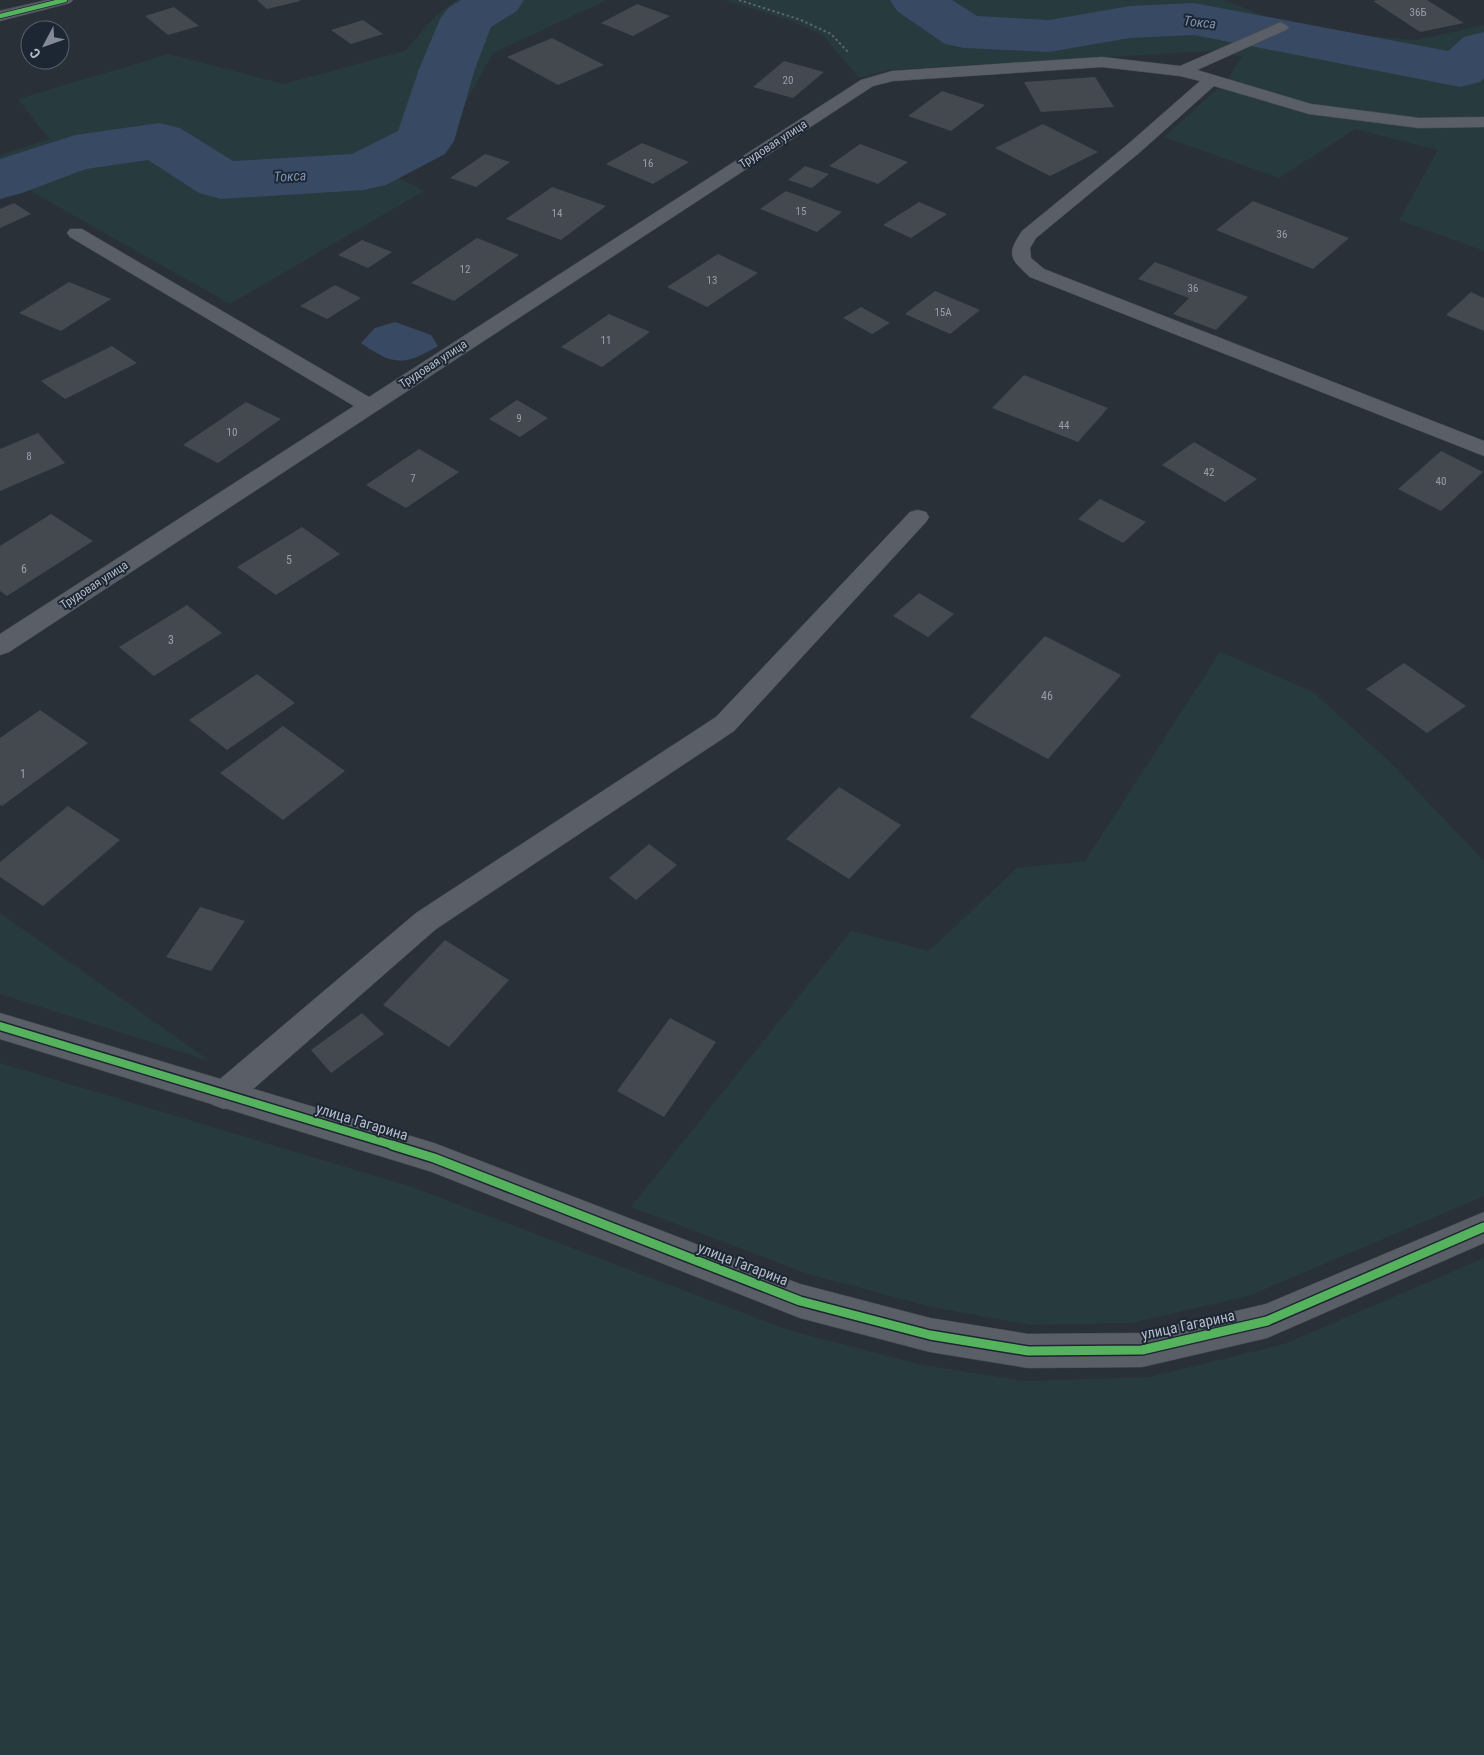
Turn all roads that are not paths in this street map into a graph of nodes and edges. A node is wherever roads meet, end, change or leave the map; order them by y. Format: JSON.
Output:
{"nodes":[{"id":1,"x":66,"y":0,"type":"edge"},
{"id":2,"x":0,"y":16,"type":"edge"},
{"id":3,"x":1281,"y":27,"type":"dead end"},
{"id":4,"x":1182,"y":71,"type":"junction"},
{"id":5,"x":1210,"y":80,"type":"junction"},
{"id":6,"x":1484,"y":122,"type":"edge"},
{"id":7,"x":76,"y":233,"type":"dead end"},
{"id":8,"x":369,"y":406,"type":"junction"},
{"id":9,"x":1484,"y":449,"type":"edge"},
{"id":10,"x":918,"y":517,"type":"dead end"},
{"id":11,"x":0,"y":646,"type":"edge"},
{"id":12,"x":0,"y":1026,"type":"edge"},
{"id":13,"x":224,"y":1094,"type":"junction"},
{"id":14,"x":1484,"y":1227,"type":"edge"}],
"edges":[{"from":1,"to":2,"type":"street"},
{"from":3,"to":4,"type":"street"},
{"from":4,"to":5,"type":"street","name":"Трудовая улица"},
{"from":4,"to":8,"type":"street","name":"Трудовая улица"},
{"from":5,"to":6,"type":"street","name":"Трудовая улица"},
{"from":5,"to":9,"type":"street"},
{"from":7,"to":8,"type":"street"},
{"from":8,"to":11,"type":"street","name":"Трудовая улица"},
{"from":10,"to":13,"type":"street"},
{"from":12,"to":13,"type":"street","name":"улица Гагарина"},
{"from":13,"to":14,"type":"street","name":"улица Гагарина"}]}
